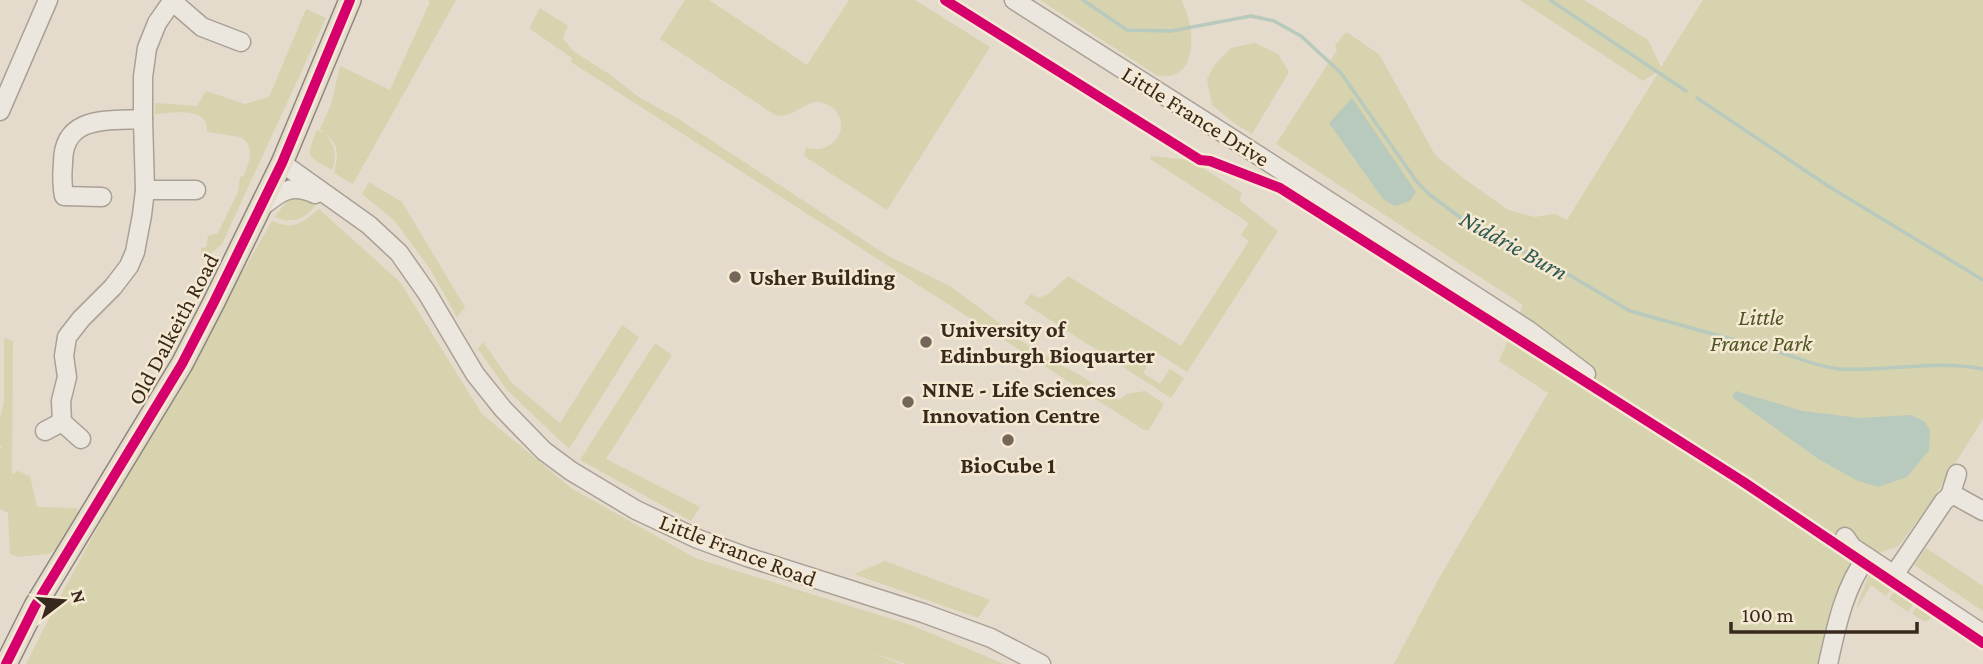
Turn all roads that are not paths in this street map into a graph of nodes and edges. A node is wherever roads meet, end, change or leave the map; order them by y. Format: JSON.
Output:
{"nodes":[{"id":1,"x":48,"y":0,"type":"edge"},
{"id":2,"x":351,"y":0,"type":"edge"},
{"id":3,"x":1014,"y":0,"type":"edge"},
{"id":4,"x":173,"y":1,"type":"edge"},
{"id":5,"x":241,"y":42,"type":"dead end"},
{"id":6,"x":0,"y":111,"type":"edge"},
{"id":7,"x":142,"y":119,"type":"junction"},
{"id":8,"x":282,"y":163,"type":"junction"},
{"id":9,"x":145,"y":190,"type":"junction"},
{"id":10,"x":196,"y":190,"type":"dead end"},
{"id":11,"x":102,"y":197,"type":"dead end"},
{"id":12,"x":260,"y":208,"type":"junction"},
{"id":13,"x":347,"y":208,"type":"junction"},
{"id":14,"x":1586,"y":374,"type":"dead end"},
{"id":15,"x":62,"y":422,"type":"junction"},
{"id":16,"x":45,"y":431,"type":"dead end"},
{"id":17,"x":81,"y":439,"type":"dead end"},
{"id":18,"x":1957,"y":474,"type":"dead end"},
{"id":19,"x":1950,"y":496,"type":"junction"},
{"id":20,"x":1983,"y":511,"type":"edge"},
{"id":21,"x":1845,"y":537,"type":"dead end"},
{"id":22,"x":1867,"y":557,"type":"junction"},
{"id":23,"x":1894,"y":575,"type":"junction"},
{"id":24,"x":1983,"y":634,"type":"edge"},
{"id":25,"x":6,"y":664,"type":"edge"},
{"id":26,"x":1041,"y":664,"type":"edge"},
{"id":27,"x":1828,"y":664,"type":"edge"}],
"edges":[{"from":1,"to":6,"type":"street"},
{"from":2,"to":8,"type":"main road","name":"Old Dalkeith Road"},
{"from":3,"to":14,"type":"street","name":"Little France Drive"},
{"from":4,"to":5,"type":"street"},
{"from":4,"to":7,"type":"street"},
{"from":7,"to":9,"type":"street"},
{"from":7,"to":11,"type":"street"},
{"from":8,"to":12,"type":"main road","name":"Old Dalkeith Road"},
{"from":8,"to":13,"type":"street","name":"Little France Road"},
{"from":9,"to":10,"type":"street"},
{"from":9,"to":15,"type":"street"},
{"from":12,"to":13,"type":"street","name":"Little France Road"},
{"from":12,"to":25,"type":"main road","name":"Old Dalkeith Road"},
{"from":13,"to":26,"type":"street","name":"Little France Road"},
{"from":15,"to":16,"type":"street"},
{"from":15,"to":17,"type":"street"},
{"from":18,"to":19,"type":"street"},
{"from":19,"to":20,"type":"street"},
{"from":19,"to":23,"type":"street"},
{"from":21,"to":22,"type":"street"},
{"from":22,"to":23,"type":"street"},
{"from":22,"to":27,"type":"street"},
{"from":23,"to":24,"type":"street"}]}
